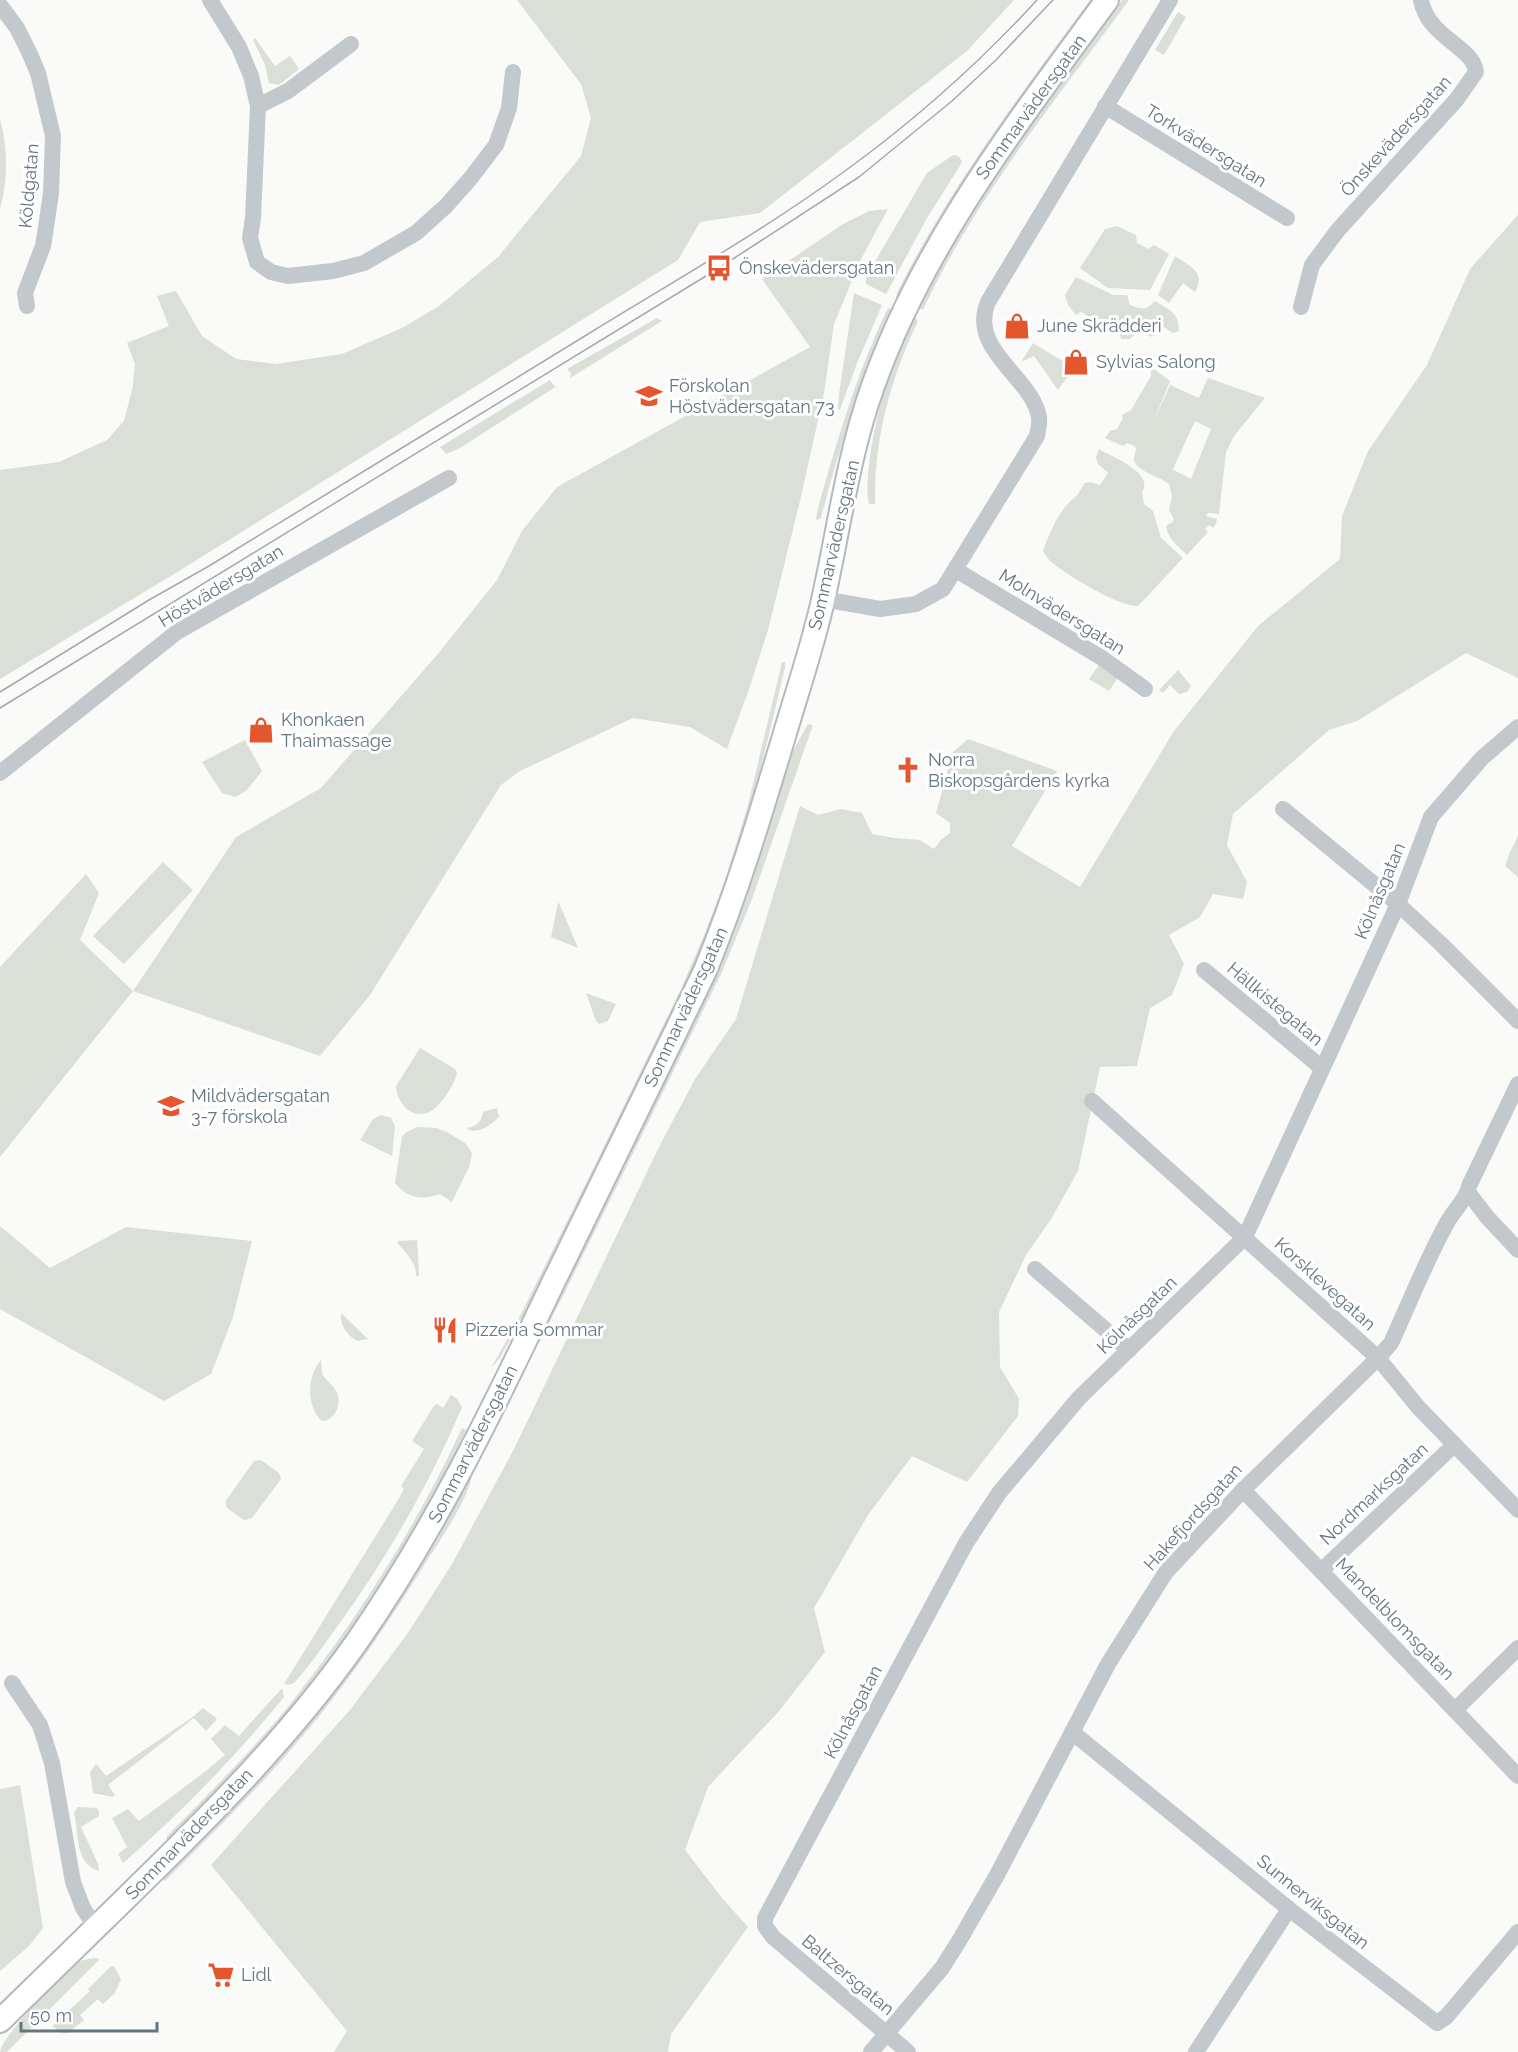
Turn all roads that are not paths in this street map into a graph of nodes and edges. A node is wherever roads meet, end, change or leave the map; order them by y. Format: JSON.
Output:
{"nodes":[{"id":1,"x":210,"y":0,"type":"edge"},
{"id":2,"x":1107,"y":0,"type":"edge"},
{"id":3,"x":1170,"y":0,"type":"edge"},
{"id":4,"x":1421,"y":0,"type":"edge"},
{"id":5,"x":0,"y":5,"type":"edge"},
{"id":6,"x":351,"y":44,"type":"dead end"},
{"id":7,"x":513,"y":72,"type":"dead end"},
{"id":8,"x":258,"y":106,"type":"junction"},
{"id":9,"x":1105,"y":106,"type":"junction"},
{"id":10,"x":1287,"y":218,"type":"dead end"},
{"id":11,"x":27,"y":306,"type":"dead end"},
{"id":12,"x":1301,"y":307,"type":"dead end"},
{"id":13,"x":449,"y":478,"type":"dead end"},
{"id":14,"x":956,"y":570,"type":"junction"},
{"id":15,"x":823,"y":599,"type":"junction"},
{"id":16,"x":1145,"y":689,"type":"dead end"},
{"id":17,"x":1518,"y":727,"type":"edge"},
{"id":18,"x":0,"y":773,"type":"edge"},
{"id":19,"x":1283,"y":809,"type":"dead end"},
{"id":20,"x":1398,"y":904,"type":"junction"},
{"id":21,"x":1204,"y":970,"type":"dead end"},
{"id":22,"x":1518,"y":1021,"type":"edge"},
{"id":23,"x":1322,"y":1068,"type":"junction"},
{"id":24,"x":1518,"y":1084,"type":"edge"},
{"id":25,"x":1092,"y":1101,"type":"dead end"},
{"id":26,"x":1468,"y":1192,"type":"junction"},
{"id":27,"x":1245,"y":1238,"type":"junction"},
{"id":28,"x":1518,"y":1250,"type":"edge"},
{"id":29,"x":1035,"y":1269,"type":"dead end"},
{"id":30,"x":1129,"y":1350,"type":"junction"},
{"id":31,"x":1378,"y":1358,"type":"junction"},
{"id":32,"x":1454,"y":1445,"type":"junction"},
{"id":33,"x":1243,"y":1490,"type":"junction"},
{"id":34,"x":1518,"y":1510,"type":"edge"},
{"id":35,"x":1321,"y":1571,"type":"junction"},
{"id":36,"x":1518,"y":1648,"type":"edge"},
{"id":37,"x":12,"y":1683,"type":"dead end"},
{"id":38,"x":1455,"y":1710,"type":"junction"},
{"id":39,"x":1072,"y":1732,"type":"junction"},
{"id":40,"x":1518,"y":1776,"type":"edge"},
{"id":41,"x":1289,"y":1909,"type":"junction"},
{"id":42,"x":765,"y":1926,"type":"joint"},
{"id":43,"x":96,"y":1928,"type":"junction"},
{"id":44,"x":1518,"y":1932,"type":"edge"},
{"id":45,"x":0,"y":2021,"type":"edge"},
{"id":46,"x":886,"y":2034,"type":"junction"},
{"id":47,"x":871,"y":2052,"type":"edge"},
{"id":48,"x":908,"y":2052,"type":"edge"},
{"id":49,"x":1196,"y":2052,"type":"edge"}],
"edges":[{"from":1,"to":8,"type":"street"},
{"from":2,"to":15,"type":"street","name":"Sommarvädersgatan"},
{"from":3,"to":9,"type":"street"},
{"from":4,"to":12,"type":"street","name":"Önskevädersgatan"},
{"from":5,"to":11,"type":"street","name":"Köldgatan"},
{"from":6,"to":8,"type":"street"},
{"from":7,"to":8,"type":"street"},
{"from":9,"to":10,"type":"street","name":"Torkvädersgatan"},
{"from":9,"to":14,"type":"street"},
{"from":13,"to":18,"type":"street","name":"Höstvädersgatan"},
{"from":14,"to":15,"type":"street"},
{"from":14,"to":16,"type":"street","name":"Molnvädersgatan"},
{"from":15,"to":43,"type":"street","name":"Sommarvädersgatan"},
{"from":17,"to":20,"type":"street","name":"Kölnåsgatan"},
{"from":19,"to":20,"type":"street"},
{"from":20,"to":22,"type":"street"},
{"from":20,"to":23,"type":"street","name":"Kölnåsgatan"},
{"from":21,"to":23,"type":"street","name":"Hällkistegatan"},
{"from":23,"to":27,"type":"street","name":"Kölnåsgatan"},
{"from":24,"to":26,"type":"street","name":"Hakefjordsgatan"},
{"from":25,"to":27,"type":"street","name":"Korsklevegatan"},
{"from":26,"to":28,"type":"street"},
{"from":26,"to":31,"type":"street","name":"Hakefjordsgatan"},
{"from":27,"to":30,"type":"street","name":"Kölnåsgatan"},
{"from":27,"to":31,"type":"street","name":"Korsklevegatan"},
{"from":29,"to":30,"type":"street"},
{"from":30,"to":42,"type":"street","name":"Kölnåsgatan"},
{"from":31,"to":32,"type":"street","name":"Korsklevegatan"},
{"from":31,"to":33,"type":"street","name":"Hakefjordsgatan"},
{"from":32,"to":34,"type":"street","name":"Korsklevegatan"},
{"from":32,"to":35,"type":"street","name":"Nordmarksgatan"},
{"from":33,"to":35,"type":"street","name":"Mandelblomsgatan"},
{"from":33,"to":39,"type":"street","name":"Hakefjordsgatan"},
{"from":35,"to":38,"type":"street","name":"Mandelblomsgatan"},
{"from":36,"to":38,"type":"street"},
{"from":37,"to":43,"type":"street"},
{"from":38,"to":40,"type":"street","name":"Mandelblomsgatan"},
{"from":39,"to":41,"type":"street","name":"Sunnerviksgatan"},
{"from":39,"to":46,"type":"street","name":"Hakefjordsgatan"},
{"from":41,"to":44,"type":"street","name":"Sunnerviksgatan"},
{"from":41,"to":49,"type":"street"},
{"from":42,"to":46,"type":"street","name":"Baltzersgatan"},
{"from":43,"to":45,"type":"street","name":"Sommarvädersgatan"},
{"from":46,"to":47,"type":"street","name":"Hakefjordsgatan"},
{"from":46,"to":48,"type":"street","name":"Baltzersgatan"}]}
